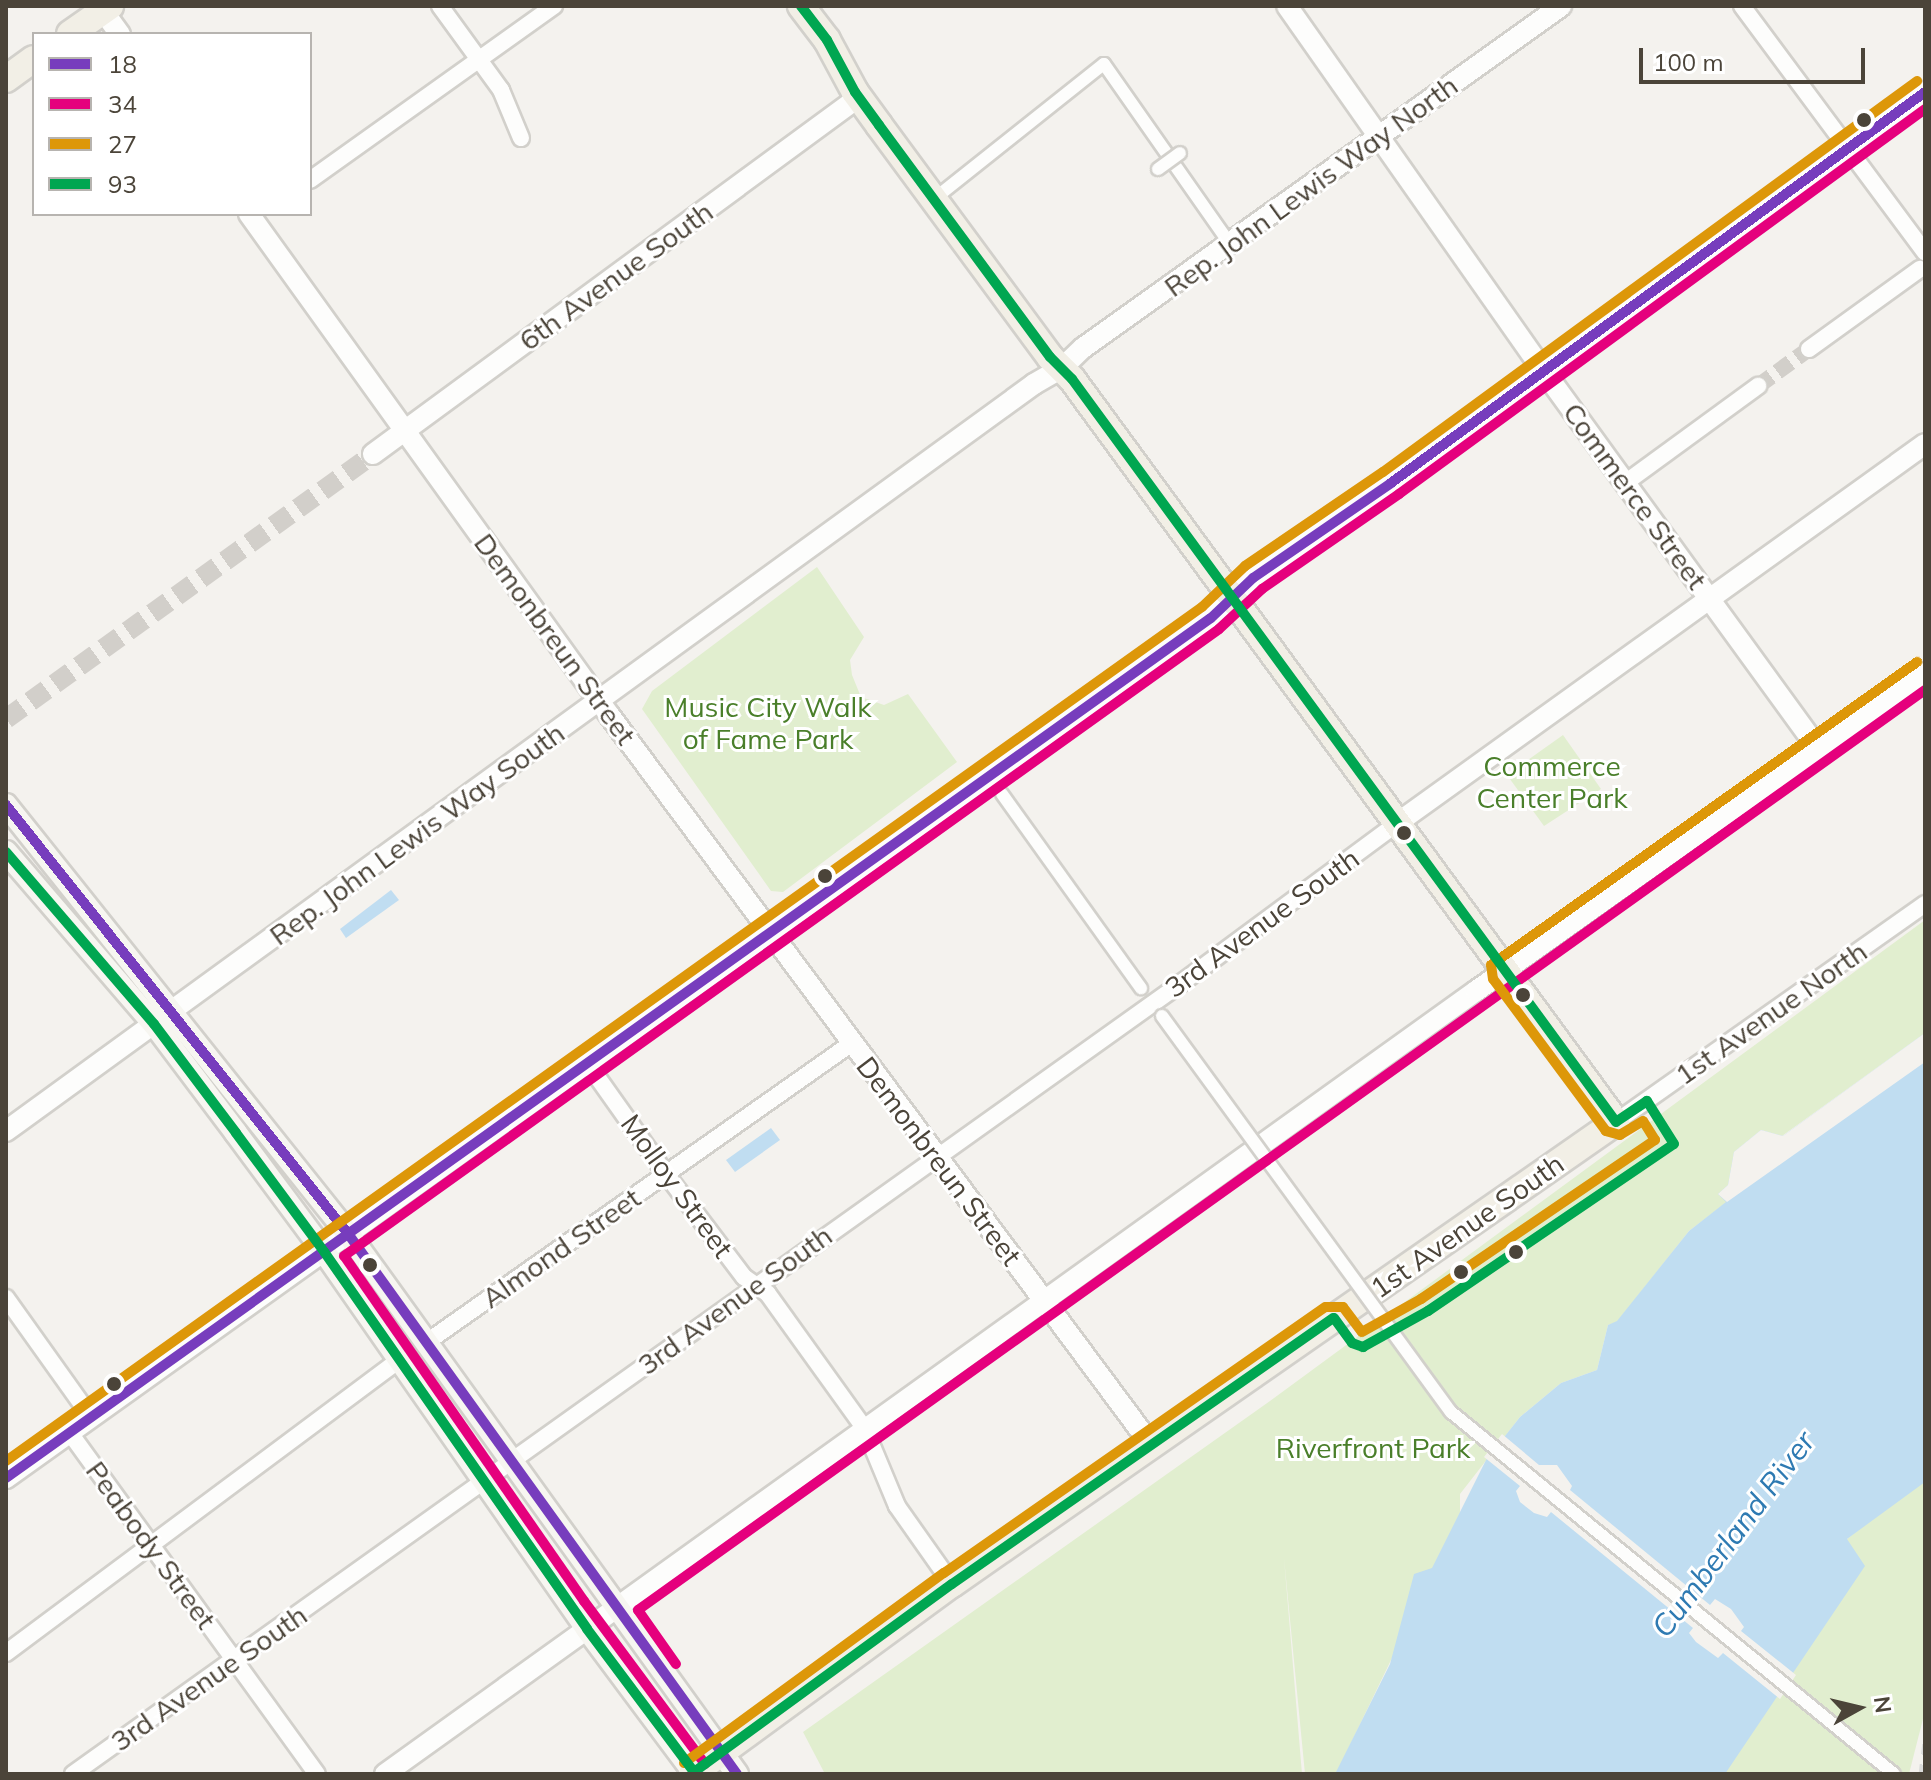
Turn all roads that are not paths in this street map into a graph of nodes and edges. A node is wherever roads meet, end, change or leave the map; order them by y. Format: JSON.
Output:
{"nodes":[{"id":1,"x":440,"y":6,"type":"edge"},
{"id":2,"x":554,"y":6,"type":"edge"},
{"id":3,"x":801,"y":6,"type":"edge"},
{"id":4,"x":1287,"y":6,"type":"edge"},
{"id":5,"x":1561,"y":6,"type":"edge"},
{"id":6,"x":1742,"y":6,"type":"edge"},
{"id":7,"x":104,"y":8,"type":"edge"},
{"id":8,"x":73,"y":32,"type":"edge"},
{"id":9,"x":119,"y":32,"type":"edge"},
{"id":10,"x":479,"y":59,"type":"junction"},
{"id":11,"x":32,"y":60,"type":"edge"},
{"id":12,"x":6,"y":79,"type":"edge"},
{"id":13,"x":1925,"y":92,"type":"edge"},
{"id":14,"x":859,"y":97,"type":"junction"},
{"id":15,"x":1379,"y":137,"type":"junction"},
{"id":16,"x":521,"y":138,"type":"dead end"},
{"id":17,"x":1848,"y":148,"type":"junction"},
{"id":18,"x":1180,"y":153,"type":"dead end"},
{"id":19,"x":1158,"y":169,"type":"dead end"},
{"id":20,"x":312,"y":179,"type":"edge"},
{"id":21,"x":934,"y":199,"type":"junction"},
{"id":22,"x":256,"y":217,"type":"edge"},
{"id":23,"x":1230,"y":244,"type":"junction"},
{"id":24,"x":1925,"y":252,"type":"edge"},
{"id":25,"x":1920,"y":269,"type":"dead end"},
{"id":26,"x":1809,"y":349,"type":"tunnel mouth"},
{"id":27,"x":1062,"y":368,"type":"junction"},
{"id":28,"x":1544,"y":371,"type":"junction"},
{"id":29,"x":1758,"y":386,"type":"tunnel mouth"},
{"id":30,"x":405,"y":431,"type":"junction"},
{"id":31,"x":1925,"y":444,"type":"edge"},
{"id":32,"x":373,"y":454,"type":"tunnel mouth"},
{"id":33,"x":1625,"y":483,"type":"junction"},
{"id":34,"x":1231,"y":598,"type":"junction"},
{"id":35,"x":1711,"y":600,"type":"junction"},
{"id":36,"x":1925,"y":673,"type":"edge"},
{"id":37,"x":600,"y":702,"type":"junction"},
{"id":38,"x":1818,"y":749,"type":"junction"},
{"id":39,"x":1002,"y":794,"type":"dead end"},
{"id":40,"x":6,"y":805,"type":"edge"},
{"id":41,"x":1396,"y":824,"type":"junction"},
{"id":42,"x":6,"y":852,"type":"edge"},
{"id":43,"x":1925,"y":904,"type":"edge"},
{"id":44,"x":770,"y":933,"type":"junction"},
{"id":45,"x":1504,"y":971,"type":"junction"},
{"id":46,"x":1141,"y":988,"type":"dead end"},
{"id":47,"x":1162,"y":1016,"type":"dead end"},
{"id":48,"x":163,"y":1018,"type":"junction"},
{"id":49,"x":852,"y":1043,"type":"junction"},
{"id":50,"x":588,"y":1064,"type":"junction"},
{"id":51,"x":1616,"y":1122,"type":"junction"},
{"id":52,"x":6,"y":1131,"type":"edge"},
{"id":53,"x":936,"y":1156,"type":"junction"},
{"id":54,"x":666,"y":1174,"type":"junction"},
{"id":55,"x":349,"y":1235,"type":"junction"},
{"id":56,"x":325,"y":1253,"type":"junction"},
{"id":57,"x":756,"y":1285,"type":"junction"},
{"id":58,"x":6,"y":1298,"type":"edge"},
{"id":59,"x":1043,"y":1301,"type":"junction"},
{"id":60,"x":427,"y":1342,"type":"junction"},
{"id":61,"x":398,"y":1361,"type":"junction"},
{"id":62,"x":91,"y":1417,"type":"junction"},
{"id":63,"x":865,"y":1429,"type":"junction"},
{"id":64,"x":70,"y":1433,"type":"junction"},
{"id":65,"x":1152,"y":1446,"type":"junction"},
{"id":66,"x":514,"y":1460,"type":"junction"},
{"id":67,"x":6,"y":1478,"type":"edge"},
{"id":68,"x":483,"y":1481,"type":"junction"},
{"id":69,"x":151,"y":1544,"type":"junction"},
{"id":70,"x":952,"y":1584,"type":"junction"},
{"id":71,"x":618,"y":1607,"type":"junction"},
{"id":72,"x":587,"y":1629,"type":"junction"},
{"id":73,"x":6,"y":1653,"type":"edge"},
{"id":74,"x":234,"y":1661,"type":"junction"},
{"id":75,"x":730,"y":1764,"type":"edge"},
{"id":76,"x":694,"y":1773,"type":"edge"},
{"id":77,"x":73,"y":1774,"type":"edge"},
{"id":78,"x":317,"y":1774,"type":"edge"},
{"id":79,"x":385,"y":1774,"type":"edge"},
{"id":80,"x":1894,"y":1774,"type":"edge"}],
"edges":[{"from":1,"to":10,"type":"street"},
{"from":2,"to":10,"type":"street"},
{"from":3,"to":14,"type":"main road"},
{"from":4,"to":15,"type":"street","name":"Commerce Street"},
{"from":5,"to":15,"type":"street","name":"Rep. John Lewis Way North"},
{"from":6,"to":17,"type":"street"},
{"from":7,"to":8,"type":"main road"},
{"from":7,"to":9,"type":"street"},
{"from":10,"to":16,"type":"street"},
{"from":10,"to":20,"type":"street"},
{"from":11,"to":12,"type":"main road"},
{"from":13,"to":17,"type":"street"},
{"from":14,"to":21,"type":"main road"},
{"from":14,"to":30,"type":"street","name":"6th Avenue South"},
{"from":15,"to":23,"type":"street","name":"Rep. John Lewis Way North"},
{"from":15,"to":28,"type":"street","name":"Commerce Street"},
{"from":17,"to":24,"type":"street"},
{"from":17,"to":28,"type":"street"},
{"from":18,"to":19,"type":"street","bridge":true},
{"from":21,"to":23,"type":"street"},
{"from":21,"to":27,"type":"main road"},
{"from":22,"to":30,"type":"street","name":"Demonbreun Street"},
{"from":23,"to":27,"type":"street","name":"Rep. John Lewis Way North"},
{"from":25,"to":26,"type":"street"},
{"from":27,"to":34,"type":"main road"},
{"from":27,"to":37,"type":"street","name":"Rep. John Lewis Way South"},
{"from":28,"to":33,"type":"street","name":"Commerce Street"},
{"from":28,"to":34,"type":"street"},
{"from":29,"to":33,"type":"street"},
{"from":30,"to":32,"type":"street","name":"6th Avenue South"},
{"from":30,"to":37,"type":"street","name":"Demonbreun Street"},
{"from":31,"to":35,"type":"street"},
{"from":33,"to":35,"type":"street","name":"Commerce Street"},
{"from":34,"to":41,"type":"main road"},
{"from":34,"to":44,"type":"street"},
{"from":35,"to":38,"type":"street","name":"Commerce Street"},
{"from":35,"to":41,"type":"street"},
{"from":36,"to":38,"type":"street"},
{"from":37,"to":44,"type":"street","name":"Demonbreun Street"},
{"from":37,"to":48,"type":"street","name":"Rep. John Lewis Way South"},
{"from":38,"to":45,"type":"street"},
{"from":39,"to":46,"type":"street"},
{"from":40,"to":48,"type":"main road"},
{"from":41,"to":45,"type":"main road"},
{"from":41,"to":53,"type":"street","name":"3rd Avenue South"},
{"from":42,"to":48,"type":"main road"},
{"from":43,"to":51,"type":"street","name":"1st Avenue North"},
{"from":44,"to":49,"type":"street","name":"Demonbreun Street"},
{"from":44,"to":50,"type":"street"},
{"from":45,"to":51,"type":"main road"},
{"from":45,"to":59,"type":"street"},
{"from":47,"to":80,"type":"street","bridge":true},
{"from":48,"to":52,"type":"street","name":"Rep. John Lewis Way South"},
{"from":48,"to":55,"type":"main road"},
{"from":48,"to":56,"type":"main road"},
{"from":49,"to":53,"type":"street","name":"Demonbreun Street"},
{"from":49,"to":54,"type":"street","name":"Almond Street"},
{"from":50,"to":54,"type":"street","name":"Molloy Street"},
{"from":50,"to":55,"type":"street"},
{"from":51,"to":65,"type":"main road","name":"1st Avenue South"},
{"from":53,"to":57,"type":"street","name":"3rd Avenue South"},
{"from":53,"to":59,"type":"street","name":"Demonbreun Street"},
{"from":54,"to":57,"type":"street","name":"Molloy Street"},
{"from":54,"to":60,"type":"street","name":"Almond Street"},
{"from":55,"to":56,"type":"street"},
{"from":55,"to":60,"type":"main road"},
{"from":56,"to":61,"type":"main road"},
{"from":56,"to":62,"type":"street"},
{"from":57,"to":63,"type":"street","name":"Molloy Street"},
{"from":57,"to":66,"type":"street","name":"3rd Avenue South"},
{"from":58,"to":62,"type":"street","name":"Peabody Street"},
{"from":59,"to":63,"type":"street"},
{"from":59,"to":65,"type":"street","name":"Demonbreun Street"},
{"from":60,"to":66,"type":"main road"},
{"from":61,"to":68,"type":"main road"},
{"from":61,"to":69,"type":"street"},
{"from":62,"to":64,"type":"street"},
{"from":63,"to":70,"type":"street","name":"Molloy Street"},
{"from":63,"to":71,"type":"street"},
{"from":64,"to":67,"type":"street"},
{"from":64,"to":69,"type":"street","name":"Peabody Street"},
{"from":65,"to":70,"type":"main road","name":"1st Avenue South"},
{"from":66,"to":68,"type":"street","name":"3rd Avenue South"},
{"from":66,"to":71,"type":"main road"},
{"from":68,"to":72,"type":"main road"},
{"from":68,"to":74,"type":"street","name":"3rd Avenue South"},
{"from":69,"to":73,"type":"street"},
{"from":69,"to":74,"type":"street","name":"Peabody Street"},
{"from":70,"to":75,"type":"main road","name":"1st Avenue South"},
{"from":71,"to":72,"type":"street"},
{"from":71,"to":75,"type":"main road"},
{"from":72,"to":76,"type":"main road"},
{"from":72,"to":79,"type":"street"},
{"from":74,"to":77,"type":"street","name":"3rd Avenue South"},
{"from":74,"to":78,"type":"street","name":"Peabody Street"},
{"from":75,"to":76,"type":"main road","name":"1st Avenue South"}]}
